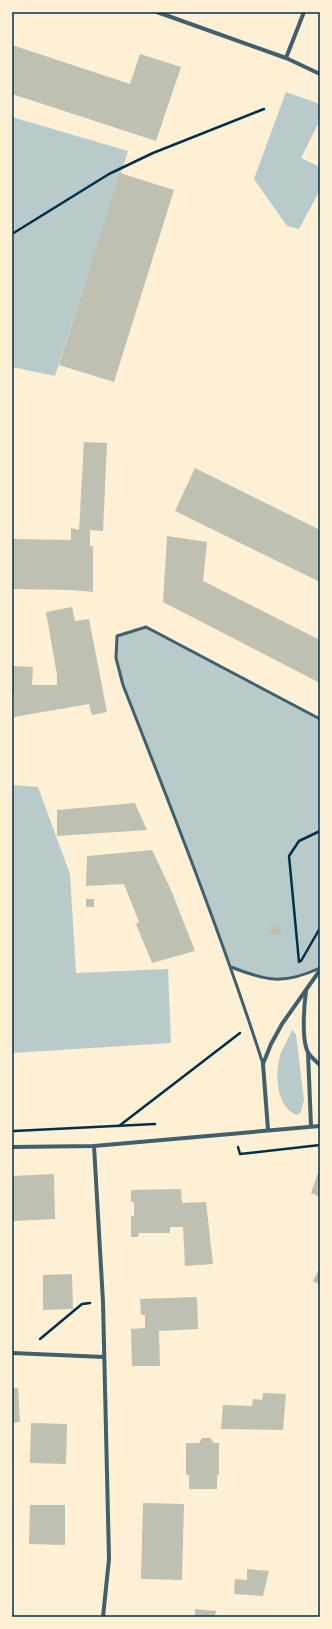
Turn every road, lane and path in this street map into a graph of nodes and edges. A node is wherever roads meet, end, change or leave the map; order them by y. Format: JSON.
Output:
{"nodes":[{"id":1,"x":157,"y":12,"type":"edge"},
{"id":2,"x":304,"y":12,"type":"edge"},
{"id":3,"x":286,"y":58,"type":"junction"},
{"id":4,"x":320,"y":74,"type":"edge"},
{"id":5,"x":264,"y":109,"type":"dead end"},
{"id":6,"x":12,"y":234,"type":"edge"},
{"id":7,"x":320,"y":720,"type":"edge"},
{"id":8,"x":320,"y":832,"type":"edge"},
{"id":9,"x":320,"y":928,"type":"edge"},
{"id":10,"x":231,"y":967,"type":"junction"},
{"id":11,"x":320,"y":969,"type":"edge"},
{"id":12,"x":306,"y":991,"type":"junction"},
{"id":13,"x":251,"y":1024,"type":"junction"},
{"id":14,"x":308,"y":1053,"type":"junction"},
{"id":15,"x":264,"y":1064,"type":"junction"},
{"id":16,"x":320,"y":1065,"type":"edge"},
{"id":17,"x":311,"y":1126,"type":"junction"},
{"id":18,"x":320,"y":1126,"type":"edge"},
{"id":19,"x":268,"y":1130,"type":"junction"},
{"id":20,"x":12,"y":1131,"type":"edge"},
{"id":21,"x":320,"y":1145,"type":"edge"},
{"id":22,"x":94,"y":1146,"type":"junction"},
{"id":23,"x":12,"y":1147,"type":"edge"},
{"id":24,"x":240,"y":1154,"type":"dead end"},
{"id":25,"x":102,"y":1302,"type":"junction"},
{"id":26,"x":12,"y":1353,"type":"edge"},
{"id":27,"x":22,"y":1354,"type":"junction"},
{"id":28,"x":104,"y":1357,"type":"junction"},
{"id":29,"x":103,"y":1617,"type":"edge"}],
"edges":[{"from":1,"to":3,"type":"street"},
{"from":2,"to":3,"type":"street"},
{"from":3,"to":4,"type":"street"},
{"from":5,"to":6,"type":"path"},
{"from":7,"to":10,"type":"lane"},
{"from":8,"to":9,"type":"path"},
{"from":10,"to":11,"type":"lane"},
{"from":10,"to":13,"type":"lane"},
{"from":11,"to":12,"type":"street"},
{"from":12,"to":14,"type":"street"},
{"from":12,"to":15,"type":"street"},
{"from":13,"to":15,"type":"lane"},
{"from":13,"to":20,"type":"path"},
{"from":14,"to":16,"type":"street"},
{"from":14,"to":17,"type":"street"},
{"from":15,"to":19,"type":"street"},
{"from":17,"to":18,"type":"street"},
{"from":17,"to":19,"type":"street"},
{"from":19,"to":22,"type":"street"},
{"from":21,"to":24,"type":"path"},
{"from":22,"to":23,"type":"street"},
{"from":22,"to":25,"type":"street"},
{"from":25,"to":27,"type":"path"},
{"from":25,"to":28,"type":"street"},
{"from":26,"to":27,"type":"street"},
{"from":27,"to":28,"type":"street"},
{"from":28,"to":29,"type":"street"}]}
